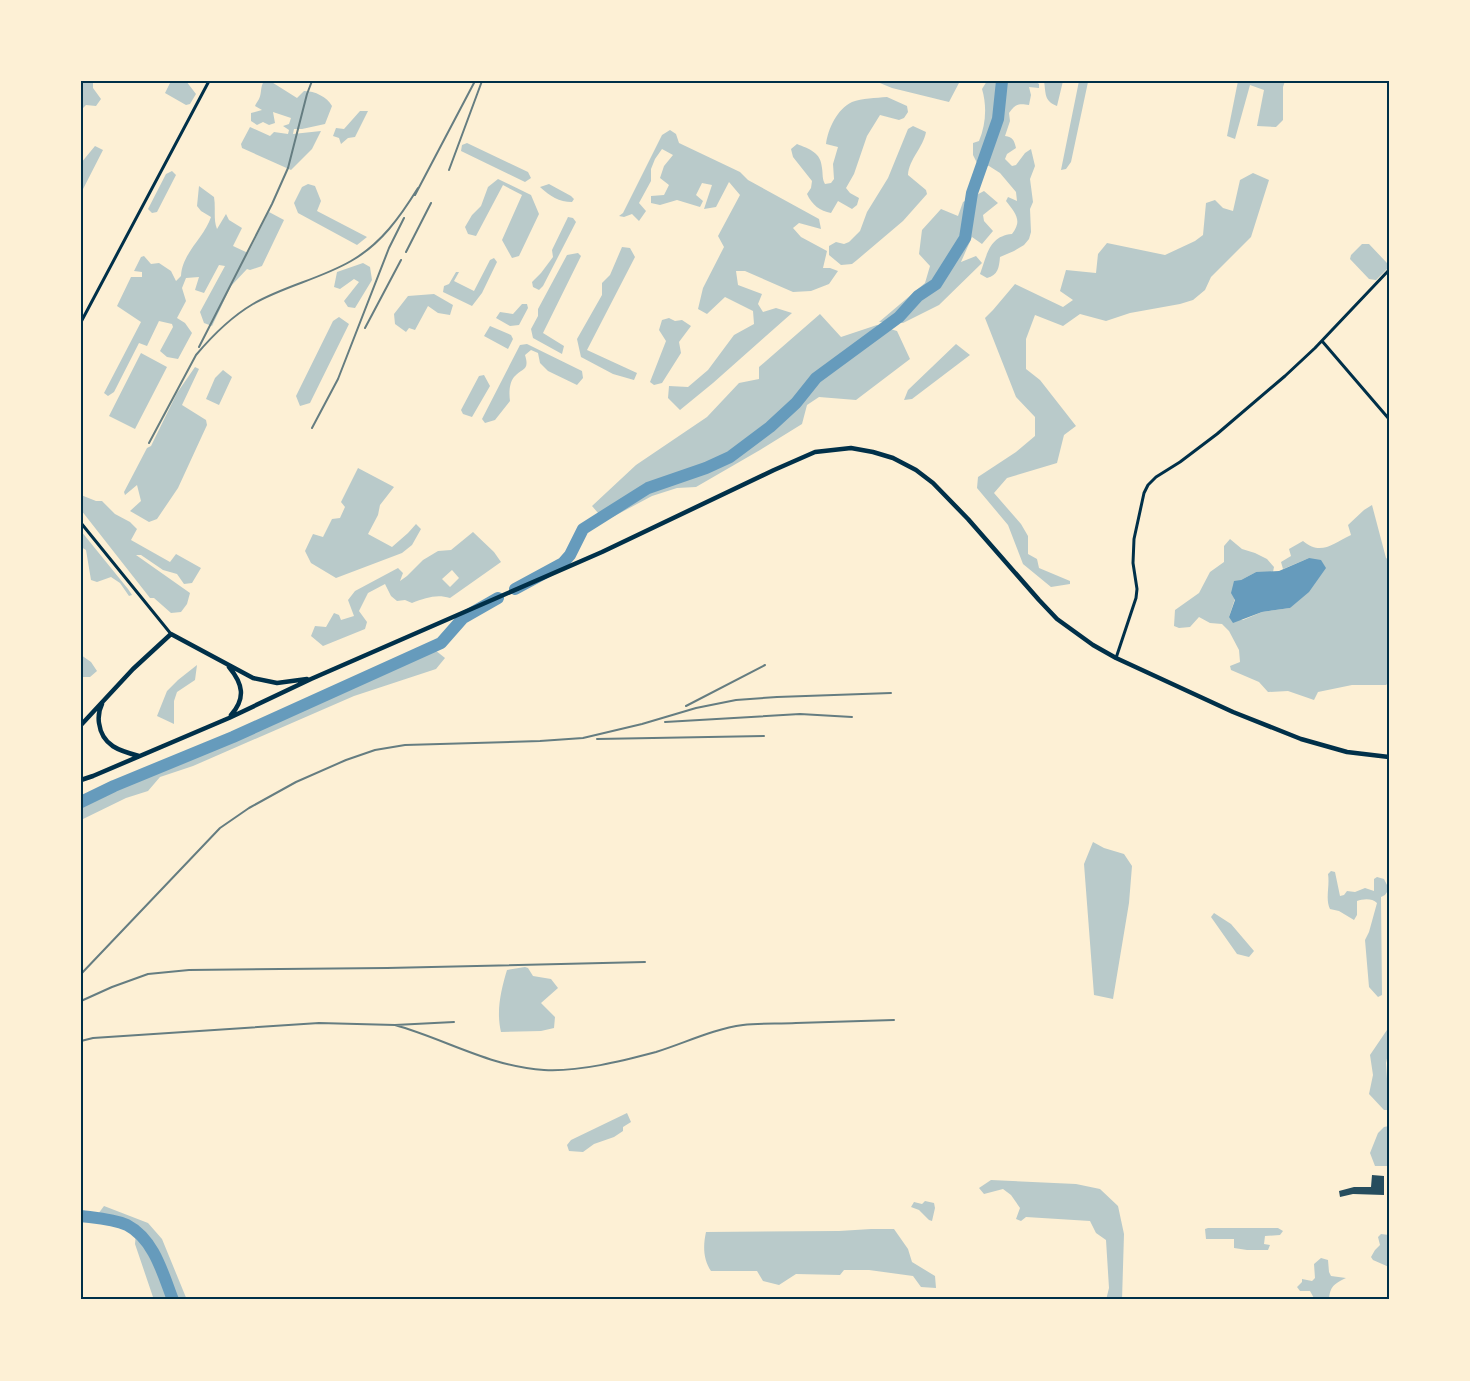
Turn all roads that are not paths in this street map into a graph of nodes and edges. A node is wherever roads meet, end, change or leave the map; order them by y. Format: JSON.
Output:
{"nodes":[{"id":1,"x":209,"y":81,"type":"edge"},
{"id":2,"x":1389,"y":270,"type":"edge"},
{"id":3,"x":81,"y":322,"type":"edge"},
{"id":4,"x":1322,"y":341,"type":"junction"},
{"id":5,"x":1389,"y":419,"type":"edge"},
{"id":6,"x":81,"y":523,"type":"edge"},
{"id":7,"x":171,"y":634,"type":"junction"},
{"id":8,"x":1116,"y":658,"type":"junction"},
{"id":9,"x":228,"y":666,"type":"junction"},
{"id":10,"x":311,"y":679,"type":"junction"},
{"id":11,"x":107,"y":696,"type":"junction"},
{"id":12,"x":229,"y":718,"type":"junction"},
{"id":13,"x":81,"y":725,"type":"edge"},
{"id":14,"x":140,"y":756,"type":"junction"},
{"id":15,"x":1389,"y":757,"type":"edge"},
{"id":16,"x":81,"y":780,"type":"edge"}],
"edges":[{"from":1,"to":3,"type":"street"},
{"from":2,"to":4,"type":"street"},
{"from":4,"to":5,"type":"street"},
{"from":4,"to":8,"type":"street"},
{"from":6,"to":7,"type":"street"},
{"from":7,"to":9,"type":"main road"},
{"from":7,"to":11,"type":"main road"},
{"from":8,"to":10,"type":"main road"},
{"from":8,"to":15,"type":"main road"},
{"from":9,"to":10,"type":"main road"},
{"from":9,"to":12,"type":"main road"},
{"from":10,"to":12,"type":"main road"},
{"from":11,"to":13,"type":"main road"},
{"from":11,"to":14,"type":"main road"},
{"from":12,"to":14,"type":"main road"},
{"from":14,"to":16,"type":"main road"}]}
